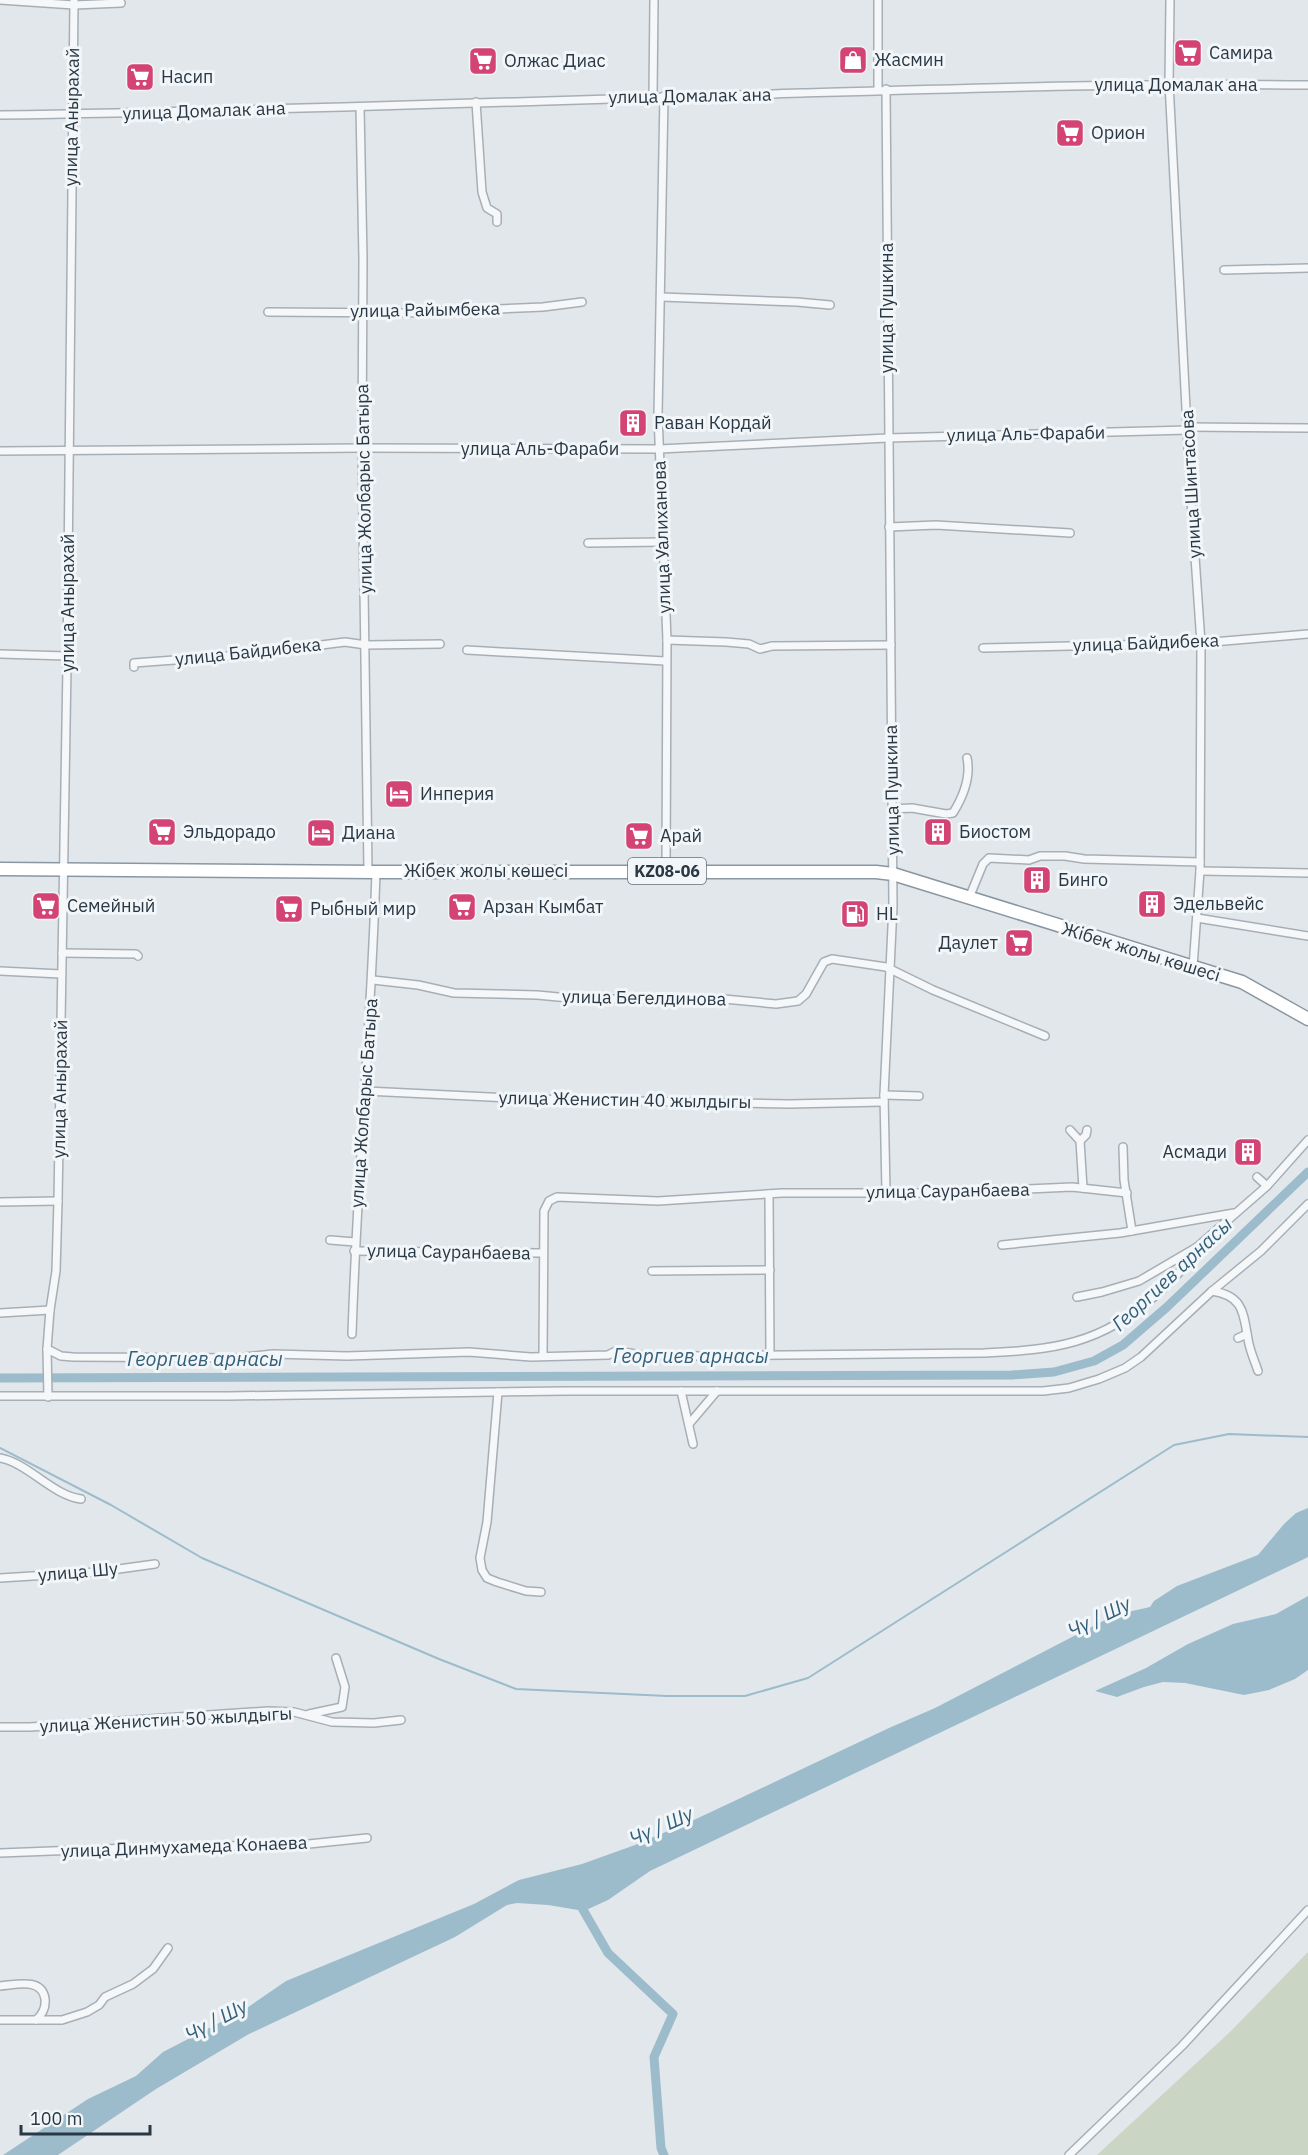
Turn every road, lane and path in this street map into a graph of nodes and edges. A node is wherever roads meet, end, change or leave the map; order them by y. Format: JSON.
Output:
{"nodes":[{"id":1,"x":0,"y":0,"type":"edge"},
{"id":2,"x":654,"y":0,"type":"edge"},
{"id":3,"x":878,"y":0,"type":"edge"},
{"id":4,"x":1170,"y":0,"type":"edge"},
{"id":5,"x":74,"y":2,"type":"edge"},
{"id":6,"x":121,"y":3,"type":"dead end"},
{"id":7,"x":1169,"y":83,"type":"junction"},
{"id":8,"x":1308,"y":85,"type":"edge"},
{"id":9,"x":882,"y":89,"type":"junction"},
{"id":10,"x":653,"y":96,"type":"junction"},
{"id":11,"x":664,"y":96,"type":"junction"},
{"id":12,"x":476,"y":102,"type":"junction"},
{"id":13,"x":360,"y":107,"type":"junction"},
{"id":14,"x":72,"y":114,"type":"junction"},
{"id":15,"x":0,"y":116,"type":"edge"},
{"id":16,"x":497,"y":222,"type":"dead end"},
{"id":17,"x":1308,"y":268,"type":"edge"},
{"id":18,"x":1224,"y":270,"type":"dead end"},
{"id":19,"x":661,"y":297,"type":"junction"},
{"id":20,"x":582,"y":302,"type":"dead end"},
{"id":21,"x":830,"y":305,"type":"dead end"},
{"id":22,"x":268,"y":312,"type":"dead end"},
{"id":23,"x":364,"y":314,"type":"junction"},
{"id":24,"x":1308,"y":428,"type":"edge"},
{"id":25,"x":1188,"y":429,"type":"junction"},
{"id":26,"x":888,"y":438,"type":"junction"},
{"id":27,"x":362,"y":448,"type":"junction"},
{"id":28,"x":659,"y":449,"type":"junction"},
{"id":29,"x":0,"y":451,"type":"edge"},
{"id":30,"x":69,"y":451,"type":"junction"},
{"id":31,"x":889,"y":526,"type":"junction"},
{"id":32,"x":1070,"y":533,"type":"dead end"},
{"id":33,"x":663,"y":542,"type":"junction"},
{"id":34,"x":588,"y":543,"type":"dead end"},
{"id":35,"x":1308,"y":634,"type":"edge"},
{"id":36,"x":667,"y":640,"type":"junction"},
{"id":37,"x":1201,"y":642,"type":"junction"},
{"id":38,"x":440,"y":644,"type":"dead end"},
{"id":39,"x":366,"y":645,"type":"junction"},
{"id":40,"x":891,"y":645,"type":"junction"},
{"id":41,"x":983,"y":648,"type":"dead end"},
{"id":42,"x":467,"y":650,"type":"dead end"},
{"id":43,"x":0,"y":654,"type":"edge"},
{"id":44,"x":67,"y":656,"type":"junction"},
{"id":45,"x":665,"y":661,"type":"junction"},
{"id":46,"x":134,"y":667,"type":"dead end"},
{"id":47,"x":967,"y":758,"type":"dead end"},
{"id":48,"x":892,"y":809,"type":"junction"},
{"id":49,"x":1200,"y":862,"type":"junction"},
{"id":50,"x":0,"y":869,"type":"edge"},
{"id":51,"x":63,"y":869,"type":"junction"},
{"id":52,"x":666,"y":871,"type":"junction"},
{"id":53,"x":1200,"y":871,"type":"junction"},
{"id":54,"x":372,"y":872,"type":"junction"},
{"id":55,"x":1308,"y":873,"type":"edge"},
{"id":56,"x":893,"y":874,"type":"junction"},
{"id":57,"x":969,"y":898,"type":"junction"},
{"id":58,"x":1197,"y":918,"type":"junction"},
{"id":59,"x":1308,"y":936,"type":"edge"},
{"id":60,"x":62,"y":952,"type":"junction"},
{"id":61,"x":138,"y":956,"type":"dead end"},
{"id":62,"x":1192,"y":968,"type":"junction"},
{"id":63,"x":892,"y":970,"type":"junction"},
{"id":64,"x":0,"y":971,"type":"edge"},
{"id":65,"x":62,"y":974,"type":"junction"},
{"id":66,"x":372,"y":980,"type":"junction"},
{"id":67,"x":1308,"y":1019,"type":"edge"},
{"id":68,"x":1045,"y":1036,"type":"dead end"},
{"id":69,"x":366,"y":1091,"type":"junction"},
{"id":70,"x":919,"y":1096,"type":"dead end"},
{"id":71,"x":884,"y":1099,"type":"junction"},
{"id":72,"x":1070,"y":1130,"type":"dead end"},
{"id":73,"x":1088,"y":1130,"type":"dead end"},
{"id":74,"x":1308,"y":1140,"type":"edge"},
{"id":75,"x":1080,"y":1141,"type":"junction"},
{"id":76,"x":1123,"y":1147,"type":"dead end"},
{"id":77,"x":1257,"y":1177,"type":"dead end"},
{"id":78,"x":1267,"y":1186,"type":"junction"},
{"id":79,"x":1083,"y":1188,"type":"junction"},
{"id":80,"x":886,"y":1191,"type":"junction"},
{"id":81,"x":1127,"y":1193,"type":"junction"},
{"id":82,"x":769,"y":1194,"type":"junction"},
{"id":83,"x":58,"y":1201,"type":"junction"},
{"id":84,"x":0,"y":1202,"type":"edge"},
{"id":85,"x":1308,"y":1204,"type":"edge"},
{"id":86,"x":1234,"y":1213,"type":"junction"},
{"id":87,"x":1132,"y":1231,"type":"junction"},
{"id":88,"x":330,"y":1240,"type":"dead end"},
{"id":89,"x":355,"y":1242,"type":"junction"},
{"id":90,"x":1002,"y":1245,"type":"dead end"},
{"id":91,"x":1197,"y":1247,"type":"junction"},
{"id":92,"x":354,"y":1251,"type":"junction"},
{"id":93,"x":543,"y":1253,"type":"junction"},
{"id":94,"x":770,"y":1270,"type":"junction"},
{"id":95,"x":652,"y":1271,"type":"dead end"},
{"id":96,"x":1212,"y":1291,"type":"junction"},
{"id":97,"x":1077,"y":1297,"type":"dead end"},
{"id":98,"x":50,"y":1310,"type":"junction"},
{"id":99,"x":0,"y":1312,"type":"edge"},
{"id":100,"x":352,"y":1334,"type":"dead end"},
{"id":101,"x":1247,"y":1334,"type":"junction"},
{"id":102,"x":1238,"y":1338,"type":"dead end"},
{"id":103,"x":48,"y":1353,"type":"junction"},
{"id":104,"x":770,"y":1355,"type":"junction"},
{"id":105,"x":543,"y":1356,"type":"junction"},
{"id":106,"x":1258,"y":1371,"type":"dead end"},
{"id":107,"x":681,"y":1391,"type":"junction"},
{"id":108,"x":717,"y":1391,"type":"junction"},
{"id":109,"x":498,"y":1392,"type":"junction"},
{"id":110,"x":0,"y":1396,"type":"edge"},
{"id":111,"x":48,"y":1396,"type":"junction"},
{"id":112,"x":689,"y":1424,"type":"junction"},
{"id":113,"x":693,"y":1444,"type":"dead end"},
{"id":114,"x":0,"y":1458,"type":"edge"},
{"id":115,"x":81,"y":1499,"type":"dead end"},
{"id":116,"x":155,"y":1564,"type":"dead end"},
{"id":117,"x":0,"y":1578,"type":"edge"},
{"id":118,"x":541,"y":1592,"type":"dead end"},
{"id":119,"x":336,"y":1658,"type":"dead end"},
{"id":120,"x":309,"y":1714,"type":"junction"},
{"id":121,"x":401,"y":1720,"type":"dead end"},
{"id":122,"x":0,"y":1727,"type":"edge"},
{"id":123,"x":367,"y":1838,"type":"dead end"},
{"id":124,"x":0,"y":1853,"type":"edge"},
{"id":125,"x":1308,"y":1910,"type":"edge"},
{"id":126,"x":168,"y":1948,"type":"dead end"},
{"id":127,"x":0,"y":1986,"type":"edge"},
{"id":128,"x":0,"y":2020,"type":"edge"},
{"id":129,"x":36,"y":2020,"type":"junction"},
{"id":130,"x":1069,"y":2155,"type":"edge"}],
"edges":[{"from":1,"to":5,"type":"street"},
{"from":2,"to":10,"type":"street"},
{"from":3,"to":9,"type":"street","name":"улица Пушкина"},
{"from":4,"to":7,"type":"street","name":"улица Шинтасова"},
{"from":5,"to":6,"type":"street"},
{"from":5,"to":14,"type":"street","name":"улица Анырахай"},
{"from":7,"to":8,"type":"street","name":"улица Домалак ана"},
{"from":7,"to":9,"type":"street","name":"улица Домалак ана"},
{"from":7,"to":25,"type":"street","name":"улица Шинтасова"},
{"from":9,"to":11,"type":"street","name":"улица Домалак ана"},
{"from":9,"to":26,"type":"street","name":"улица Пушкина"},
{"from":10,"to":11,"type":"street","name":"улица Домалак ана"},
{"from":10,"to":12,"type":"street","name":"улица Домалак ана"},
{"from":11,"to":19,"type":"street","name":"улица Уалиханова"},
{"from":12,"to":13,"type":"street","name":"улица Домалак ана"},
{"from":12,"to":16,"type":"street"},
{"from":13,"to":14,"type":"street","name":"улица Домалак ана"},
{"from":13,"to":23,"type":"street","name":"улица Жолбарыс Батыра"},
{"from":14,"to":15,"type":"street","name":"улица Домалак ана"},
{"from":14,"to":30,"type":"street","name":"улица Анырахай"},
{"from":17,"to":18,"type":"street"},
{"from":19,"to":21,"type":"street"},
{"from":19,"to":28,"type":"street","name":"улица Уалиханова"},
{"from":20,"to":23,"type":"street","name":"улица Райымбека"},
{"from":22,"to":23,"type":"street","name":"улица Райымбека"},
{"from":23,"to":27,"type":"street","name":"улица Жолбарыс Батыра"},
{"from":24,"to":25,"type":"street","name":"улица Аль-Фараби"},
{"from":25,"to":26,"type":"street","name":"улица Аль-Фараби"},
{"from":25,"to":37,"type":"street","name":"улица Шинтасова"},
{"from":26,"to":28,"type":"street","name":"улица Аль-Фараби"},
{"from":26,"to":31,"type":"street","name":"улица Пушкина"},
{"from":27,"to":28,"type":"street","name":"улица Аль-Фараби"},
{"from":27,"to":30,"type":"street","name":"улица Аль-Фараби"},
{"from":27,"to":39,"type":"street","name":"улица Жолбарыс Батыра"},
{"from":28,"to":33,"type":"street","name":"улица Уалиханова"},
{"from":29,"to":30,"type":"street","name":"улица Аль-Фараби"},
{"from":30,"to":44,"type":"street","name":"улица Анырахай"},
{"from":31,"to":32,"type":"street"},
{"from":31,"to":40,"type":"street","name":"улица Пушкина"},
{"from":33,"to":34,"type":"street"},
{"from":33,"to":36,"type":"street","name":"улица Уалиханова"},
{"from":35,"to":37,"type":"street","name":"улица Байдибека"},
{"from":36,"to":40,"type":"street"},
{"from":36,"to":45,"type":"street","name":"улица Уалиханова"},
{"from":37,"to":41,"type":"street","name":"улица Байдибека"},
{"from":37,"to":49,"type":"street","name":"улица Шинтасова"},
{"from":38,"to":39,"type":"street","name":"улица Байдибека"},
{"from":39,"to":46,"type":"street","name":"улица Байдибека"},
{"from":39,"to":54,"type":"street","name":"улица Жолбарыс Батыра"},
{"from":40,"to":48,"type":"street","name":"улица Пушкина"},
{"from":42,"to":45,"type":"street"},
{"from":43,"to":44,"type":"street"},
{"from":44,"to":51,"type":"street","name":"улица Анырахай"},
{"from":45,"to":52,"type":"street","name":"улица Уалиханова"},
{"from":47,"to":48,"type":"street"},
{"from":48,"to":56,"type":"street","name":"улица Пушкина"},
{"from":49,"to":53,"type":"street","name":"улица Шинтасова"},
{"from":49,"to":57,"type":"street"},
{"from":50,"to":51,"type":"highway","name":"Жібек жолы көшесі","number":"KZ08-06"},
{"from":51,"to":54,"type":"highway","name":"Жібек жолы көшесі","number":"KZ08-06"},
{"from":51,"to":60,"type":"street","name":"улица Анырахай"},
{"from":52,"to":54,"type":"highway","name":"Жібек жолы көшесі","number":"KZ08-06"},
{"from":52,"to":56,"type":"highway","name":"Жібек жолы көшесі","number":"KZ08-06"},
{"from":53,"to":55,"type":"street"},
{"from":53,"to":58,"type":"street","name":"улица Шинтасова"},
{"from":54,"to":66,"type":"street","name":"улица Жолбарыс Батыра"},
{"from":56,"to":57,"type":"highway","name":"Жібек жолы көшесі","number":"KZ08-06"},
{"from":56,"to":63,"type":"street","name":"улица Пушкина"},
{"from":57,"to":62,"type":"highway","name":"Жібек жолы көшесі","number":"KZ08-06"},
{"from":58,"to":59,"type":"street"},
{"from":58,"to":62,"type":"street","name":"улица Шинтасова"},
{"from":60,"to":61,"type":"street"},
{"from":60,"to":65,"type":"street","name":"улица Анырахай"},
{"from":62,"to":67,"type":"highway","name":"Жібек жолы көшесі","number":"KZ08-06"},
{"from":63,"to":66,"type":"street","name":"улица Бегелдинова"},
{"from":63,"to":68,"type":"street"},
{"from":63,"to":71,"type":"street","name":"улица Пушкина"},
{"from":64,"to":65,"type":"street"},
{"from":65,"to":83,"type":"street","name":"улица Анырахай"},
{"from":66,"to":69,"type":"street","name":"улица Жолбарыс Батыра"},
{"from":69,"to":71,"type":"street","name":"улица Женистин 40 жылдыгы"},
{"from":69,"to":89,"type":"street","name":"улица Жолбарыс Батыра"},
{"from":70,"to":71,"type":"street","name":"улица Женистин 40 жылдыгы"},
{"from":71,"to":80,"type":"street","name":"улица Пушкина"},
{"from":72,"to":75,"type":"street"},
{"from":73,"to":75,"type":"street"},
{"from":74,"to":78,"type":"street"},
{"from":75,"to":79,"type":"street"},
{"from":76,"to":81,"type":"street"},
{"from":77,"to":78,"type":"street"},
{"from":78,"to":86,"type":"street"},
{"from":79,"to":80,"type":"street","name":"улица Сауранбаева"},
{"from":79,"to":81,"type":"street","name":"улица Сауранбаева"},
{"from":80,"to":82,"type":"street","name":"улица Сауранбаева"},
{"from":81,"to":87,"type":"street"},
{"from":82,"to":93,"type":"street","name":"улица Сауранбаева"},
{"from":82,"to":94,"type":"street"},
{"from":83,"to":84,"type":"street"},
{"from":83,"to":98,"type":"street","name":"улица Анырахай"},
{"from":85,"to":96,"type":"street"},
{"from":86,"to":87,"type":"street"},
{"from":86,"to":91,"type":"street"},
{"from":87,"to":90,"type":"street"},
{"from":88,"to":89,"type":"street"},
{"from":89,"to":92,"type":"street","name":"улица Жолбарыс Батыра"},
{"from":91,"to":97,"type":"street"},
{"from":91,"to":104,"type":"street"},
{"from":92,"to":93,"type":"street","name":"улица Сауранбаева"},
{"from":92,"to":100,"type":"street","name":"улица Жолбарыс Батыра"},
{"from":93,"to":105,"type":"street","name":"улица Сауранбаева"},
{"from":94,"to":95,"type":"street"},
{"from":94,"to":104,"type":"street"},
{"from":96,"to":101,"type":"street"},
{"from":96,"to":108,"type":"street"},
{"from":98,"to":99,"type":"street"},
{"from":98,"to":103,"type":"street","name":"улица Анырахай"},
{"from":101,"to":102,"type":"street"},
{"from":101,"to":106,"type":"street"},
{"from":103,"to":105,"type":"street"},
{"from":103,"to":111,"type":"street","name":"улица Анырахай"},
{"from":104,"to":105,"type":"street"},
{"from":107,"to":108,"type":"street"},
{"from":107,"to":109,"type":"street"},
{"from":107,"to":112,"type":"street"},
{"from":108,"to":112,"type":"street"},
{"from":109,"to":111,"type":"street"},
{"from":109,"to":118,"type":"street"},
{"from":110,"to":111,"type":"street"},
{"from":112,"to":113,"type":"street"},
{"from":114,"to":115,"type":"street"},
{"from":116,"to":117,"type":"street","name":"улица Шу"},
{"from":119,"to":120,"type":"street"},
{"from":120,"to":121,"type":"street","name":"улица Женистин 50 жылдыгы"},
{"from":120,"to":122,"type":"street","name":"улица Женистин 50 жылдыгы"},
{"from":123,"to":124,"type":"street","name":"улица Динмухамеда Конаева"},
{"from":125,"to":130,"type":"street"},
{"from":126,"to":129,"type":"street"},
{"from":127,"to":129,"type":"street"},
{"from":128,"to":129,"type":"street"}]}
